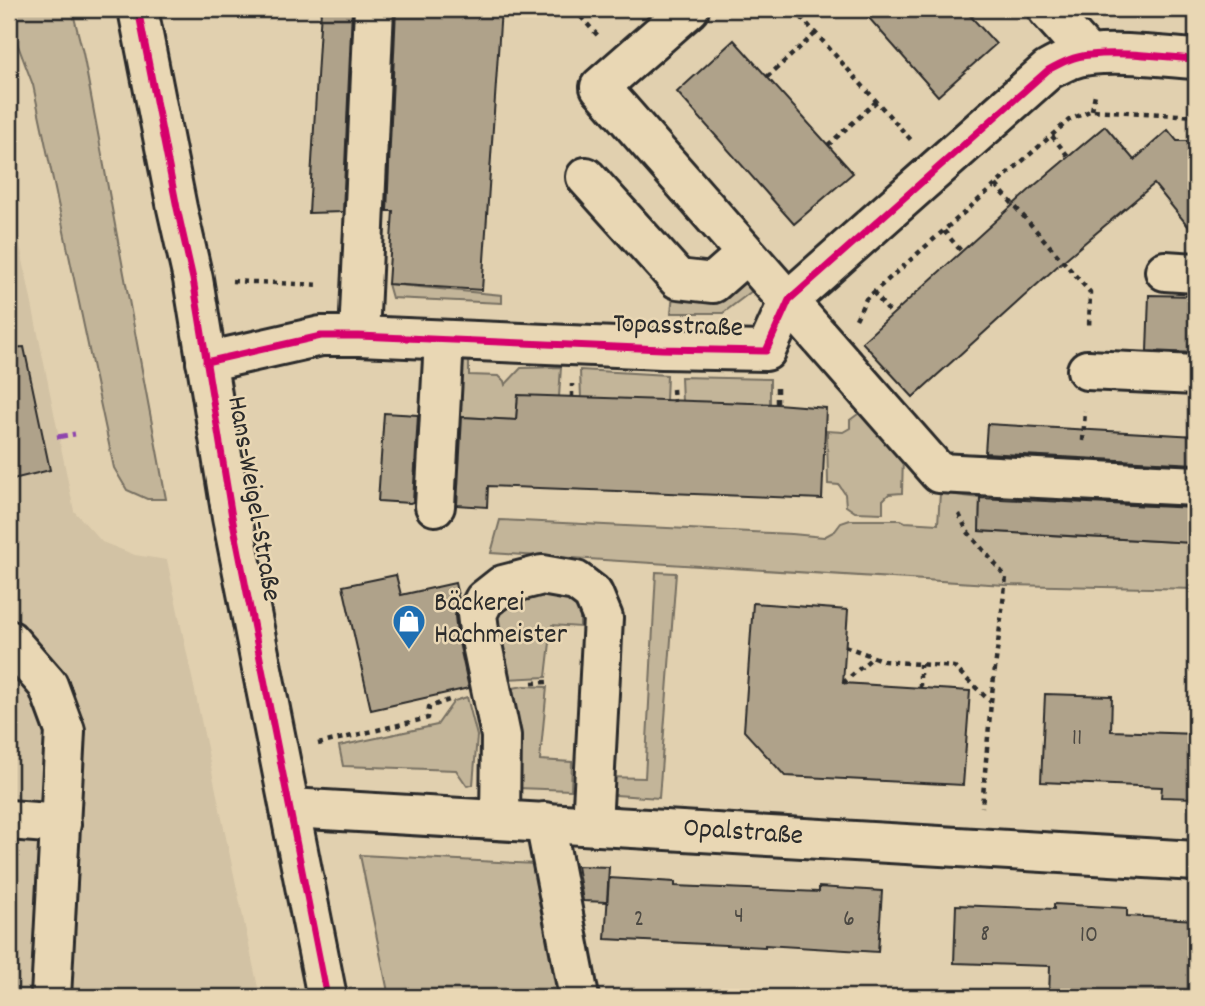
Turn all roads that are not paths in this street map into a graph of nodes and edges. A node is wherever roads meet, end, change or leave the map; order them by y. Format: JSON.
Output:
{"nodes":[{"id":1,"x":138,"y":9,"type":"edge"},
{"id":2,"x":374,"y":9,"type":"edge"},
{"id":3,"x":689,"y":9,"type":"edge"},
{"id":4,"x":1047,"y":9,"type":"edge"},
{"id":5,"x":1088,"y":55,"type":"junction"},
{"id":6,"x":1196,"y":59,"type":"edge"},
{"id":7,"x":586,"y":177,"type":"dead end"},
{"id":8,"x":746,"y":254,"type":"junction"},
{"id":9,"x":789,"y":300,"type":"junction"},
{"id":10,"x":359,"y":336,"type":"junction"},
{"id":11,"x":444,"y":340,"type":"junction"},
{"id":12,"x":206,"y":362,"type":"junction"},
{"id":13,"x":1087,"y":370,"type":"road end"},
{"id":14,"x":1196,"y":376,"type":"edge"},
{"id":15,"x":1196,"y":486,"type":"edge"},
{"id":16,"x":435,"y":506,"type":"dead end"},
{"id":17,"x":9,"y":640,"type":"edge"},
{"id":18,"x":290,"y":808,"type":"junction"},
{"id":19,"x":500,"y":819,"type":"junction"},
{"id":20,"x":9,"y":820,"type":"edge"},
{"id":21,"x":545,"y":822,"type":"junction"},
{"id":22,"x":61,"y":824,"type":"junction"},
{"id":23,"x":592,"y":825,"type":"junction"},
{"id":24,"x":1196,"y":861,"type":"edge"},
{"id":25,"x":51,"y":997,"type":"edge"},
{"id":26,"x":327,"y":997,"type":"edge"},
{"id":27,"x":579,"y":997,"type":"edge"}],
"edges":[{"from":1,"to":12,"type":"street","name":"Hans-Weigel-Straße"},
{"from":2,"to":10,"type":"street"},
{"from":3,"to":8,"type":"street"},
{"from":4,"to":5,"type":"street"},
{"from":5,"to":6,"type":"street","name":"Topasstraße"},
{"from":5,"to":9,"type":"street","name":"Topasstraße"},
{"from":7,"to":8,"type":"street"},
{"from":8,"to":9,"type":"street"},
{"from":9,"to":11,"type":"street","name":"Topasstraße"},
{"from":9,"to":15,"type":"street"},
{"from":10,"to":11,"type":"street","name":"Topasstraße"},
{"from":10,"to":12,"type":"street","name":"Topasstraße"},
{"from":11,"to":16,"type":"street"},
{"from":12,"to":18,"type":"street","name":"Hans-Weigel-Straße"},
{"from":13,"to":14,"type":"street"},
{"from":17,"to":22,"type":"street"},
{"from":18,"to":19,"type":"street","name":"Opalstraße"},
{"from":18,"to":26,"type":"street","name":"Hans-Weigel-Straße"},
{"from":19,"to":21,"type":"street","name":"Opalstraße"},
{"from":19,"to":23,"type":"street"},
{"from":20,"to":22,"type":"street"},
{"from":21,"to":23,"type":"street","name":"Opalstraße"},
{"from":21,"to":27,"type":"street"},
{"from":22,"to":25,"type":"street"},
{"from":23,"to":24,"type":"street","name":"Opalstraße"}]}
